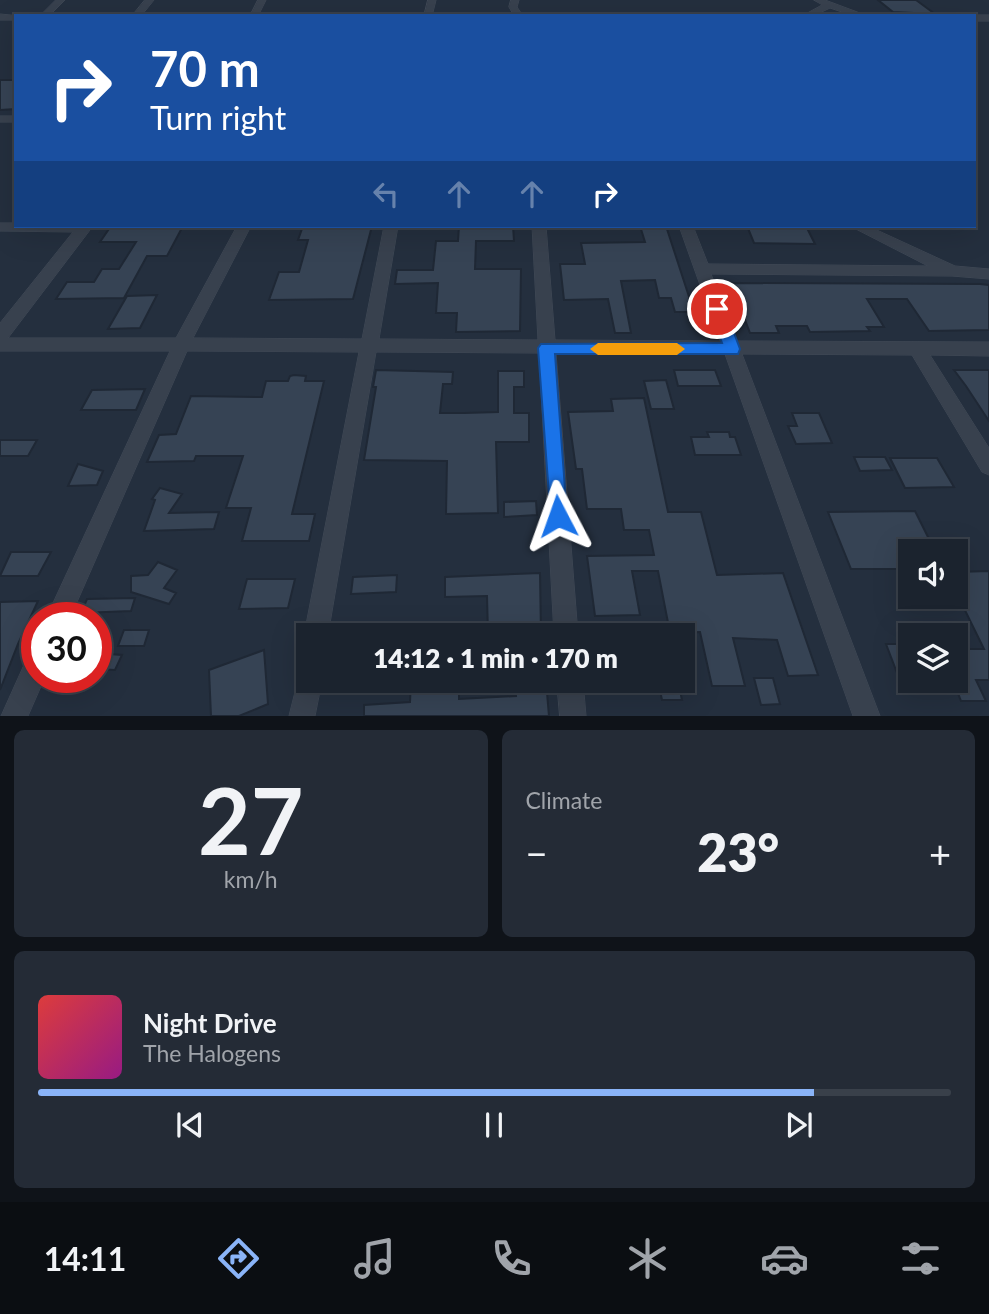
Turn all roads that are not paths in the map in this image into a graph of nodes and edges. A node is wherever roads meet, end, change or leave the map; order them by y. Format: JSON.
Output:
{"nodes":[{"id":1,"x":61,"y":0,"type":"edge"},
{"id":2,"x":150,"y":0,"type":"edge"},
{"id":3,"x":818,"y":0,"type":"edge"},
{"id":4,"x":829,"y":5,"type":"junction"},
{"id":5,"x":46,"y":14,"type":"edge"},
{"id":6,"x":138,"y":14,"type":"edge"},
{"id":7,"x":810,"y":14,"type":"edge"},
{"id":8,"x":857,"y":14,"type":"edge"},
{"id":9,"x":84,"y":228,"type":"edge"},
{"id":10,"x":243,"y":228,"type":"edge"},
{"id":11,"x":391,"y":228,"type":"edge"},
{"id":12,"x":539,"y":228,"type":"edge"},
{"id":13,"x":688,"y":228,"type":"edge"},
{"id":14,"x":861,"y":228,"type":"edge"},
{"id":15,"x":703,"y":269,"type":"junction"},
{"id":16,"x":952,"y":271,"type":"junction"},
{"id":17,"x":989,"y":274,"type":"edge"},
{"id":18,"x":0,"y":335,"type":"edge"},
{"id":19,"x":0,"y":344,"type":"edge"},
{"id":20,"x":182,"y":344,"type":"junction"},
{"id":21,"x":367,"y":346,"type":"junction"},
{"id":22,"x":546,"y":348,"type":"junction"},
{"id":23,"x":917,"y":348,"type":"junction"},
{"id":24,"x":732,"y":349,"type":"junction"},
{"id":25,"x":989,"y":349,"type":"edge"},
{"id":26,"x":989,"y":466,"type":"edge"},
{"id":27,"x":65,"y":602,"type":"edge"},
{"id":28,"x":318,"y":623,"type":"edge"},
{"id":29,"x":565,"y":623,"type":"edge"},
{"id":30,"x":24,"y":693,"type":"edge"},
{"id":31,"x":307,"y":693,"type":"edge"},
{"id":32,"x":571,"y":693,"type":"edge"},
{"id":33,"x":14,"y":716,"type":"edge"},
{"id":34,"x":302,"y":716,"type":"edge"},
{"id":35,"x":573,"y":716,"type":"edge"},
{"id":36,"x":867,"y":716,"type":"edge"}],
"edges":[{"from":1,"to":5,"type":"street"},
{"from":2,"to":6,"type":"street"},
{"from":3,"to":4,"type":"street"},
{"from":4,"to":7,"type":"street"},
{"from":4,"to":8,"type":"street"},
{"from":9,"to":18,"type":"street"},
{"from":10,"to":20,"type":"street"},
{"from":11,"to":21,"type":"street"},
{"from":12,"to":22,"type":"street"},
{"from":13,"to":15,"type":"street"},
{"from":14,"to":16,"type":"street"},
{"from":15,"to":16,"type":"street"},
{"from":15,"to":24,"type":"street"},
{"from":16,"to":17,"type":"street"},
{"from":19,"to":20,"type":"street"},
{"from":20,"to":21,"type":"street"},
{"from":20,"to":27,"type":"street"},
{"from":21,"to":22,"type":"street"},
{"from":21,"to":28,"type":"street"},
{"from":22,"to":24,"type":"street"},
{"from":22,"to":29,"type":"street"},
{"from":23,"to":24,"type":"street"},
{"from":23,"to":25,"type":"street"},
{"from":23,"to":26,"type":"street"},
{"from":24,"to":36,"type":"street"},
{"from":30,"to":33,"type":"street"},
{"from":31,"to":34,"type":"street"},
{"from":32,"to":35,"type":"street"}]}
